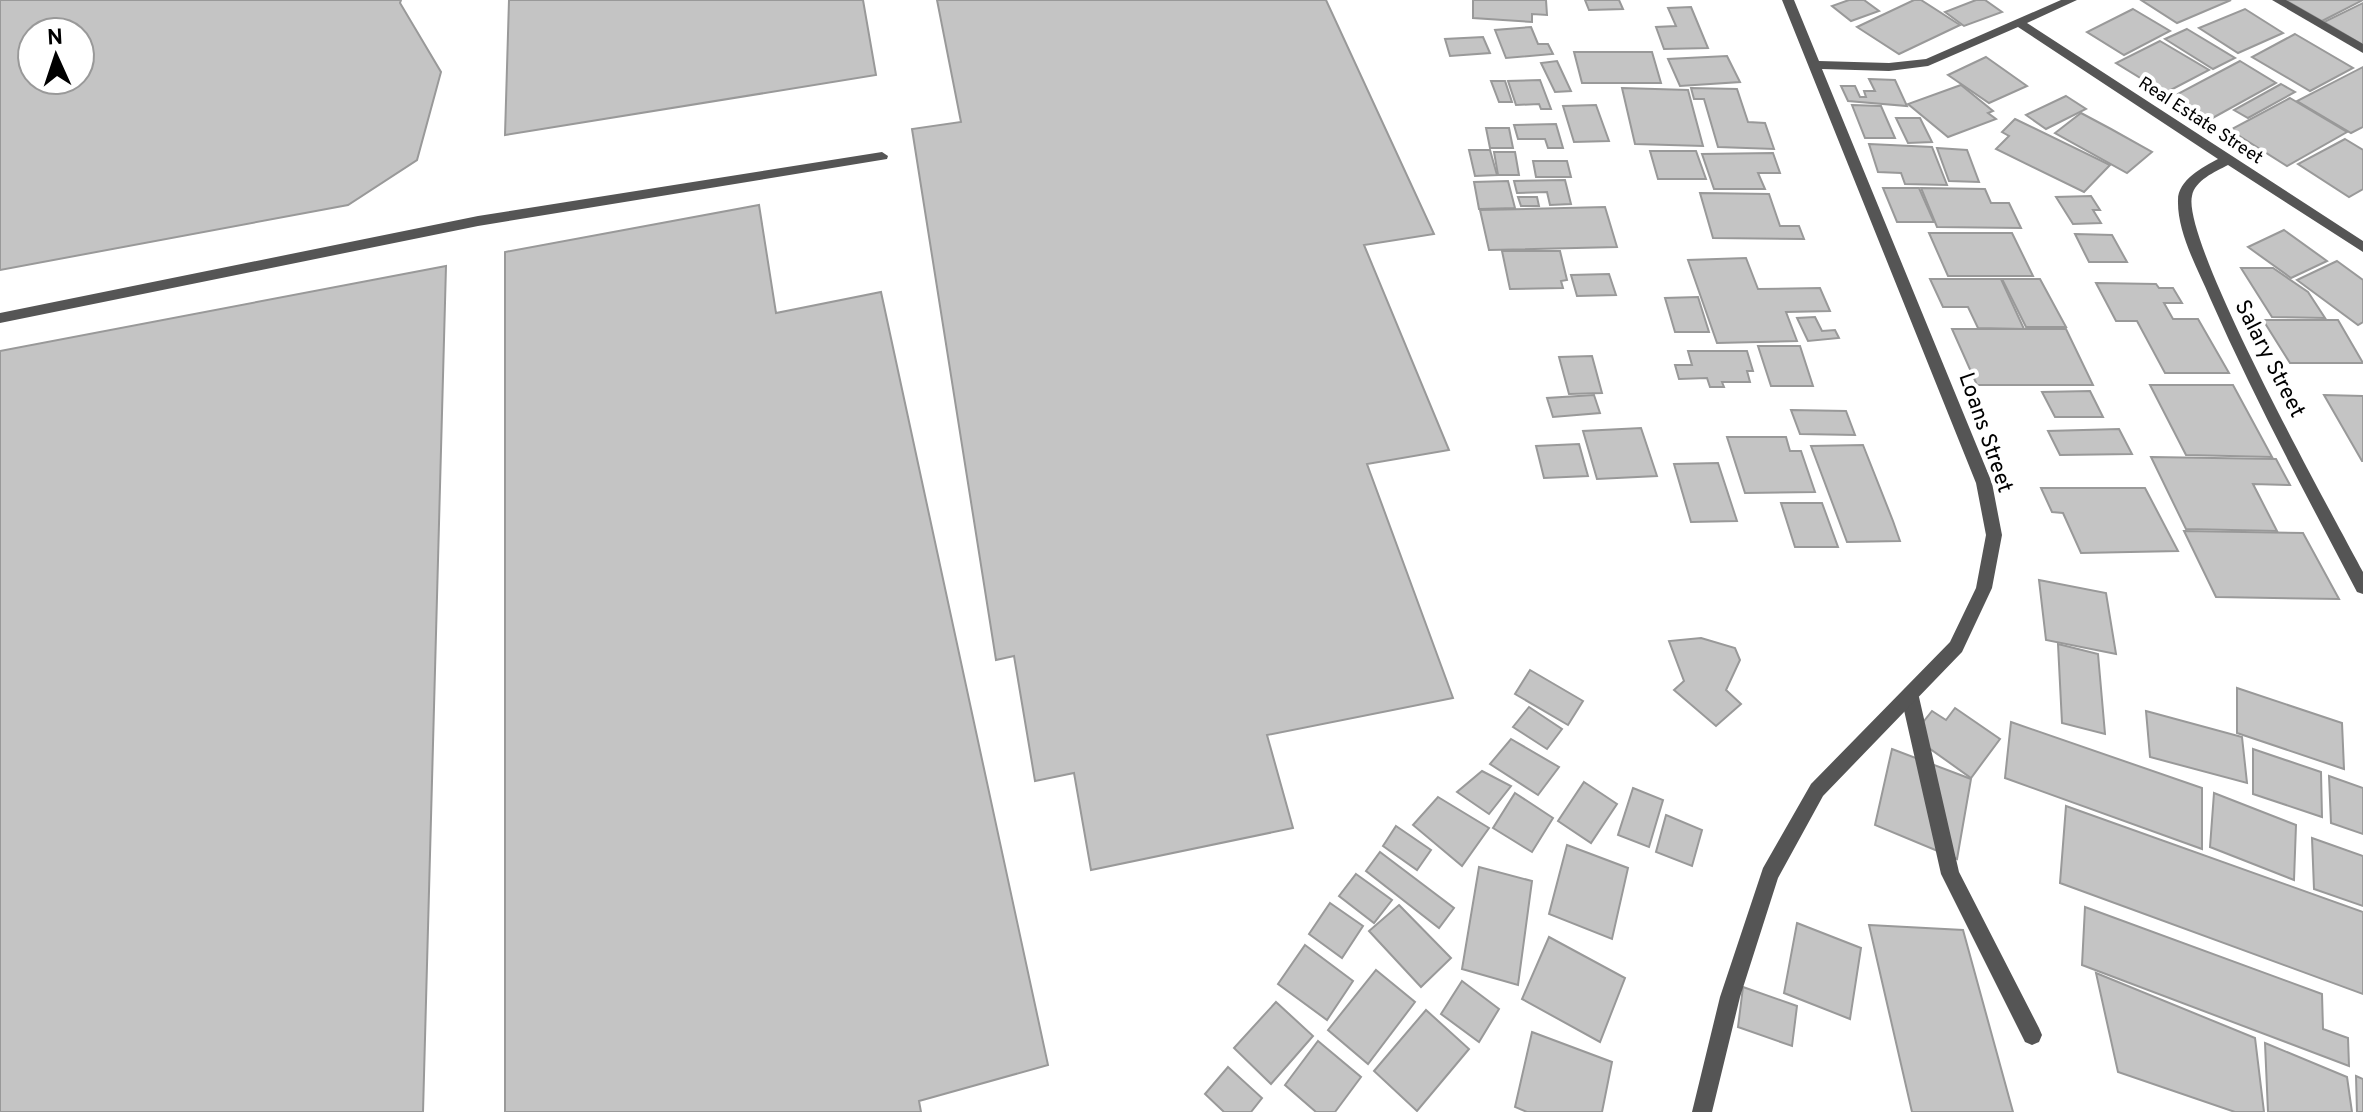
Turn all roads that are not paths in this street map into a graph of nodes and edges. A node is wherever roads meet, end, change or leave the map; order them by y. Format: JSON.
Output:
{"nodes":[{"id":1,"x":1788,"y":0,"type":"edge"},
{"id":2,"x":2071,"y":0,"type":"edge"},
{"id":3,"x":2278,"y":0,"type":"edge"},
{"id":4,"x":2019,"y":23,"type":"junction"},
{"id":5,"x":2363,"y":49,"type":"edge"},
{"id":6,"x":1817,"y":65,"type":"junction"},
{"id":7,"x":882,"y":156,"type":"dead end"},
{"id":8,"x":2228,"y":159,"type":"junction"},
{"id":9,"x":2363,"y":247,"type":"edge"},
{"id":10,"x":0,"y":318,"type":"edge"},
{"id":11,"x":2357,"y":567,"type":"edge"},
{"id":12,"x":2363,"y":587,"type":"edge"},
{"id":13,"x":1910,"y":697,"type":"junction"},
{"id":14,"x":2032,"y":1035,"type":"dead end"},
{"id":15,"x":1702,"y":1112,"type":"edge"}],
"edges":[{"from":1,"to":6,"type":"street","name":"Loans Street"},
{"from":2,"to":4,"type":"street"},
{"from":3,"to":5,"type":"street"},
{"from":4,"to":6,"type":"street"},
{"from":4,"to":8,"type":"street","name":"Real Estate Street"},
{"from":6,"to":13,"type":"street","name":"Loans Street"},
{"from":7,"to":10,"type":"street"},
{"from":8,"to":9,"type":"street","name":"Real Estate Street"},
{"from":8,"to":11,"type":"street","name":"Salary Street"},
{"from":11,"to":12,"type":"street","name":"Salary Street"},
{"from":13,"to":14,"type":"street"},
{"from":13,"to":15,"type":"street","name":"Loans Street"}]}
